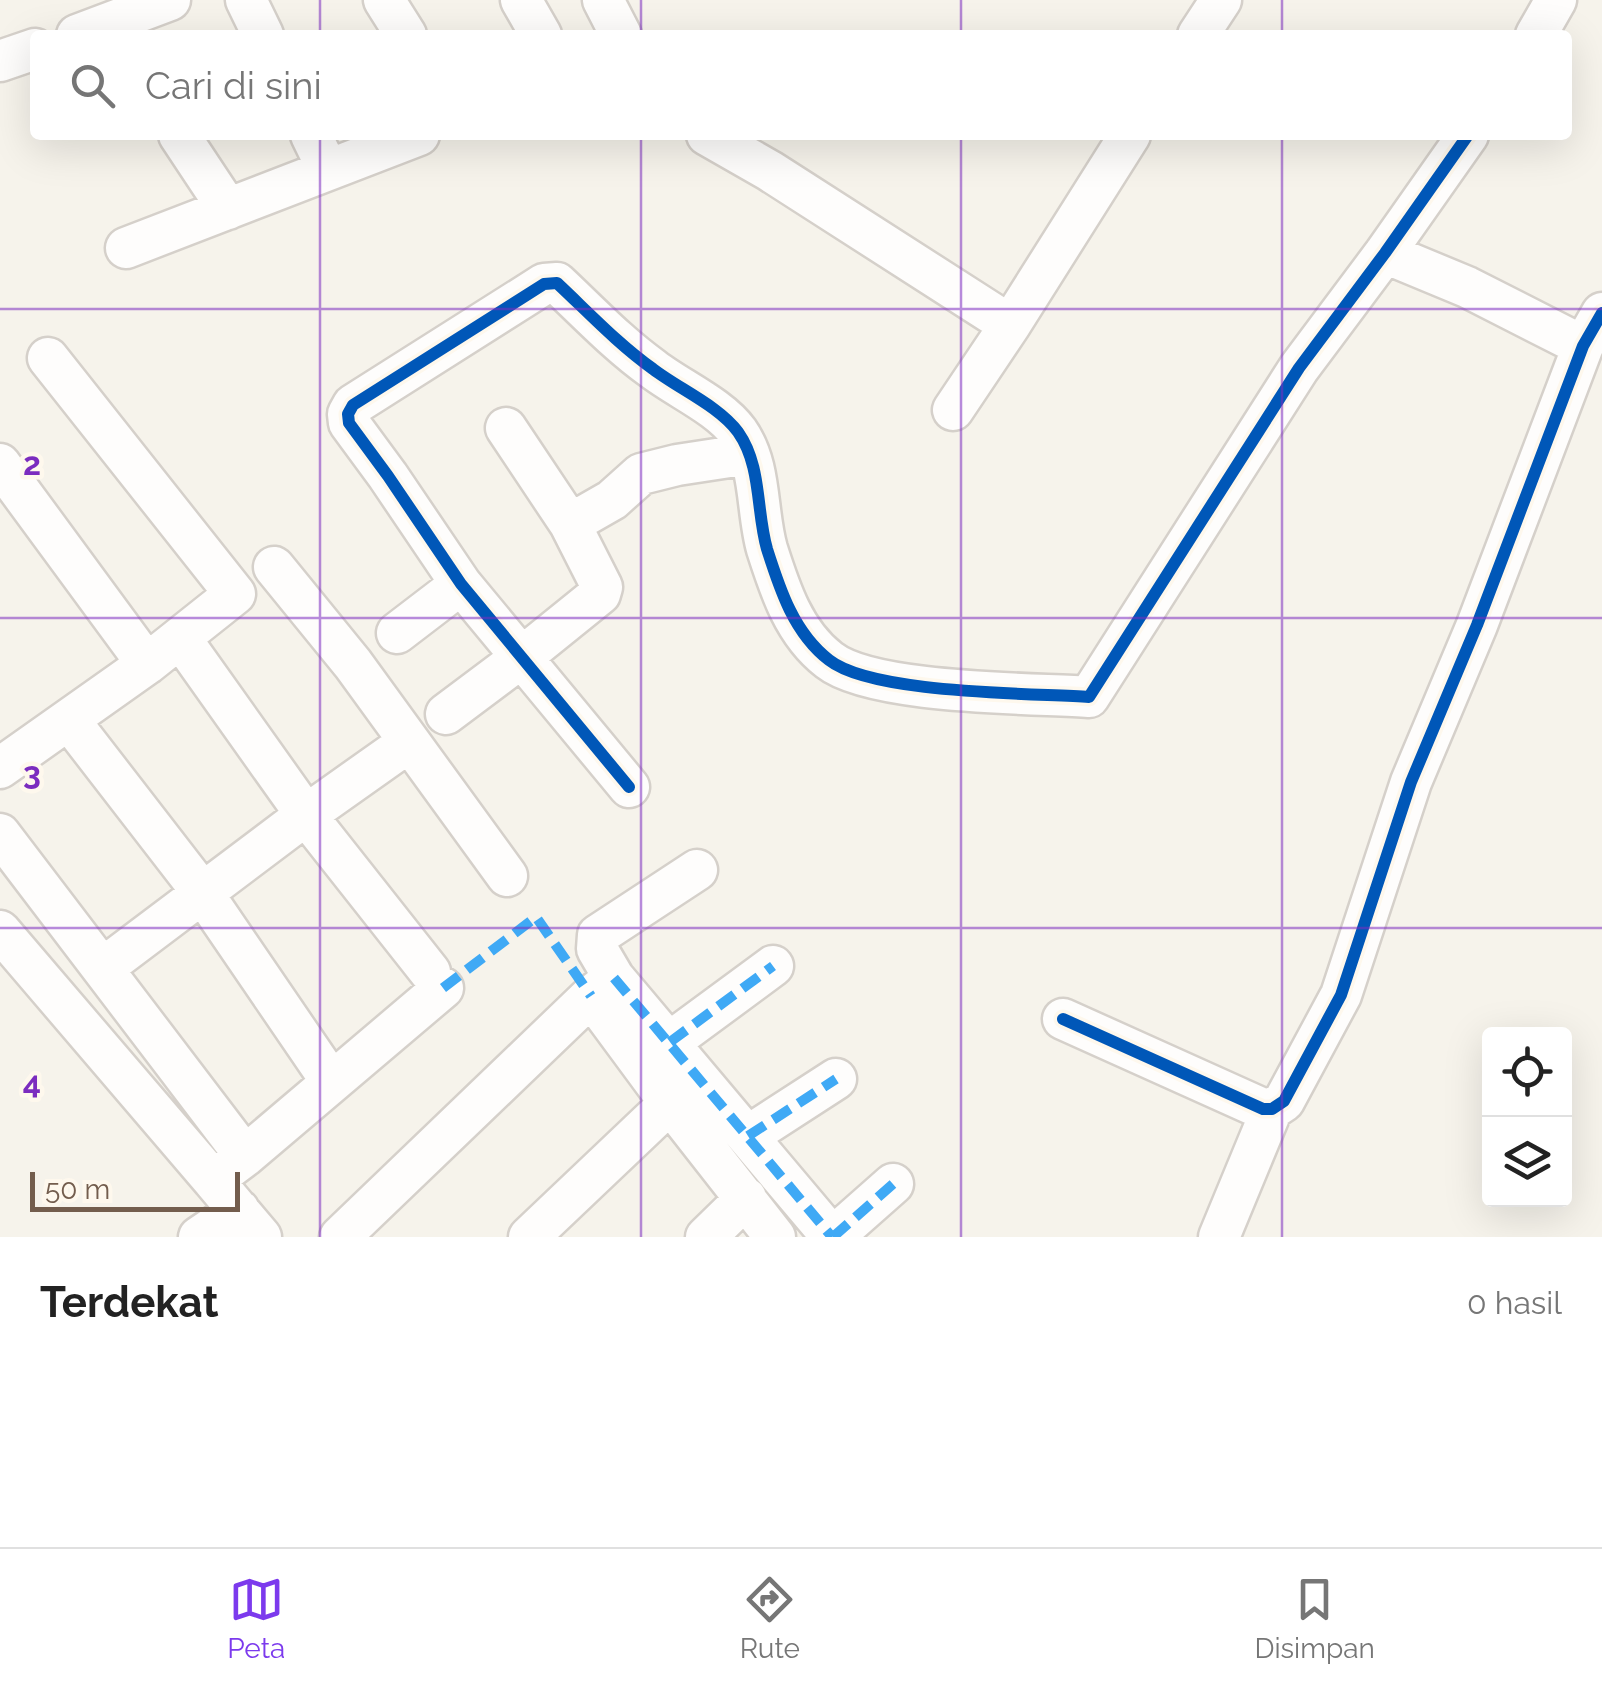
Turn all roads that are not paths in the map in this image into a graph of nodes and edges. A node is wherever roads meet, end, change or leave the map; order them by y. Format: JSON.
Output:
{"nodes":[{"id":1,"x":170,"y":0,"type":"edge"},
{"id":2,"x":246,"y":0,"type":"edge"},
{"id":3,"x":384,"y":0,"type":"edge"},
{"id":4,"x":522,"y":0,"type":"edge"},
{"id":5,"x":603,"y":0,"type":"edge"},
{"id":6,"x":1221,"y":0,"type":"edge"},
{"id":7,"x":1556,"y":0,"type":"edge"},
{"id":8,"x":103,"y":30,"type":"edge"},
{"id":9,"x":261,"y":30,"type":"edge"},
{"id":10,"x":403,"y":30,"type":"edge"},
{"id":11,"x":538,"y":30,"type":"edge"},
{"id":12,"x":618,"y":30,"type":"edge"},
{"id":13,"x":1201,"y":30,"type":"edge"},
{"id":14,"x":1539,"y":30,"type":"edge"},
{"id":15,"x":30,"y":51,"type":"edge"},
{"id":16,"x":0,"y":61,"type":"edge"},
{"id":17,"x":183,"y":140,"type":"edge"},
{"id":18,"x":390,"y":140,"type":"edge"},
{"id":19,"x":717,"y":140,"type":"edge"},
{"id":20,"x":1127,"y":140,"type":"edge"},
{"id":21,"x":1464,"y":140,"type":"edge"},
{"id":22,"x":319,"y":152,"type":"edge"},
{"id":23,"x":228,"y":208,"type":"junction"},
{"id":24,"x":126,"y":248,"type":"dead end"},
{"id":25,"x":1385,"y":253,"type":"junction"},
{"id":26,"x":1010,"y":324,"type":"junction"},
{"id":27,"x":1592,"y":329,"type":"edge"},
{"id":28,"x":48,"y":358,"type":"dead end"},
{"id":29,"x":953,"y":410,"type":"dead end"},
{"id":30,"x":506,"y":428,"type":"dead end"},
{"id":31,"x":749,"y":454,"type":"junction"},
{"id":32,"x":0,"y":464,"type":"edge"},
{"id":33,"x":570,"y":524,"type":"junction"},
{"id":34,"x":274,"y":567,"type":"dead end"},
{"id":35,"x":462,"y":584,"type":"junction"},
{"id":36,"x":397,"y":633,"type":"dead end"},
{"id":37,"x":181,"y":639,"type":"junction"},
{"id":38,"x":522,"y":657,"type":"junction"},
{"id":39,"x":147,"y":664,"type":"junction"},
{"id":40,"x":446,"y":714,"type":"dead end"},
{"id":41,"x":68,"y":720,"type":"junction"},
{"id":42,"x":410,"y":742,"type":"junction"},
{"id":43,"x":6,"y":752,"type":"edge"},
{"id":44,"x":629,"y":787,"type":"dead end"},
{"id":45,"x":306,"y":814,"type":"junction"},
{"id":46,"x":0,"y":834,"type":"edge"},
{"id":47,"x":697,"y":870,"type":"dead end"},
{"id":48,"x":508,"y":876,"type":"dead end"},
{"id":49,"x":202,"y":892,"type":"junction"},
{"id":50,"x":0,"y":932,"type":"edge"},
{"id":51,"x":773,"y":966,"type":"dead end"},
{"id":52,"x":103,"y":968,"type":"junction"},
{"id":53,"x":602,"y":987,"type":"junction"},
{"id":54,"x":1064,"y":1018,"type":"dead end"},
{"id":55,"x":670,"y":1042,"type":"junction"},
{"id":56,"x":836,"y":1078,"type":"dead end"},
{"id":57,"x":331,"y":1081,"type":"junction"},
{"id":58,"x":670,"y":1103,"type":"junction"},
{"id":59,"x":1272,"y":1109,"type":"junction"},
{"id":60,"x":748,"y":1136,"type":"junction"},
{"id":61,"x":245,"y":1156,"type":"junction"},
{"id":62,"x":212,"y":1180,"type":"junction"},
{"id":63,"x":893,"y":1184,"type":"dead end"},
{"id":64,"x":746,"y":1198,"type":"junction"},
{"id":65,"x":250,"y":1224,"type":"edge"},
{"id":66,"x":199,"y":1237,"type":"edge"},
{"id":67,"x":340,"y":1237,"type":"edge"},
{"id":68,"x":530,"y":1237,"type":"edge"},
{"id":69,"x":706,"y":1237,"type":"edge"},
{"id":70,"x":775,"y":1237,"type":"edge"},
{"id":71,"x":832,"y":1237,"type":"edge"},
{"id":72,"x":1219,"y":1237,"type":"edge"}],
"edges":[{"from":1,"to":8,"type":"street"},
{"from":2,"to":9,"type":"street"},
{"from":3,"to":10,"type":"street"},
{"from":4,"to":11,"type":"street"},
{"from":5,"to":12,"type":"street"},
{"from":6,"to":13,"type":"street"},
{"from":7,"to":14,"type":"street"},
{"from":15,"to":16,"type":"street"},
{"from":17,"to":23,"type":"street"},
{"from":18,"to":22,"type":"street"},
{"from":19,"to":26,"type":"street"},
{"from":20,"to":26,"type":"street"},
{"from":21,"to":25,"type":"street"},
{"from":22,"to":23,"type":"street"},
{"from":23,"to":24,"type":"street"},
{"from":25,"to":27,"type":"street"},
{"from":25,"to":31,"type":"street"},
{"from":26,"to":29,"type":"street"},
{"from":27,"to":59,"type":"street"},
{"from":28,"to":37,"type":"street"},
{"from":30,"to":33,"type":"street"},
{"from":31,"to":33,"type":"street"},
{"from":31,"to":35,"type":"street"},
{"from":32,"to":39,"type":"street"},
{"from":33,"to":38,"type":"street"},
{"from":34,"to":42,"type":"street"},
{"from":35,"to":36,"type":"street"},
{"from":35,"to":38,"type":"street"},
{"from":37,"to":39,"type":"street"},
{"from":37,"to":45,"type":"street"},
{"from":38,"to":40,"type":"street"},
{"from":38,"to":44,"type":"street"},
{"from":39,"to":41,"type":"street"},
{"from":41,"to":43,"type":"street"},
{"from":41,"to":49,"type":"street"},
{"from":42,"to":45,"type":"street"},
{"from":42,"to":48,"type":"street"},
{"from":45,"to":49,"type":"street"},
{"from":45,"to":57,"type":"street"},
{"from":46,"to":52,"type":"street"},
{"from":47,"to":53,"type":"street"},
{"from":49,"to":52,"type":"street"},
{"from":49,"to":57,"type":"street"},
{"from":50,"to":62,"type":"street"},
{"from":51,"to":55,"type":"street"},
{"from":52,"to":61,"type":"street"},
{"from":53,"to":55,"type":"street"},
{"from":53,"to":58,"type":"street"},
{"from":53,"to":67,"type":"street"},
{"from":54,"to":59,"type":"street"},
{"from":55,"to":60,"type":"street"},
{"from":56,"to":60,"type":"street"},
{"from":57,"to":61,"type":"street"},
{"from":58,"to":64,"type":"street"},
{"from":58,"to":68,"type":"street"},
{"from":59,"to":72,"type":"street"},
{"from":60,"to":71,"type":"street"},
{"from":61,"to":62,"type":"street"},
{"from":62,"to":65,"type":"street"},
{"from":63,"to":71,"type":"street"},
{"from":64,"to":69,"type":"street"},
{"from":64,"to":70,"type":"street"},
{"from":65,"to":66,"type":"street"}]}
